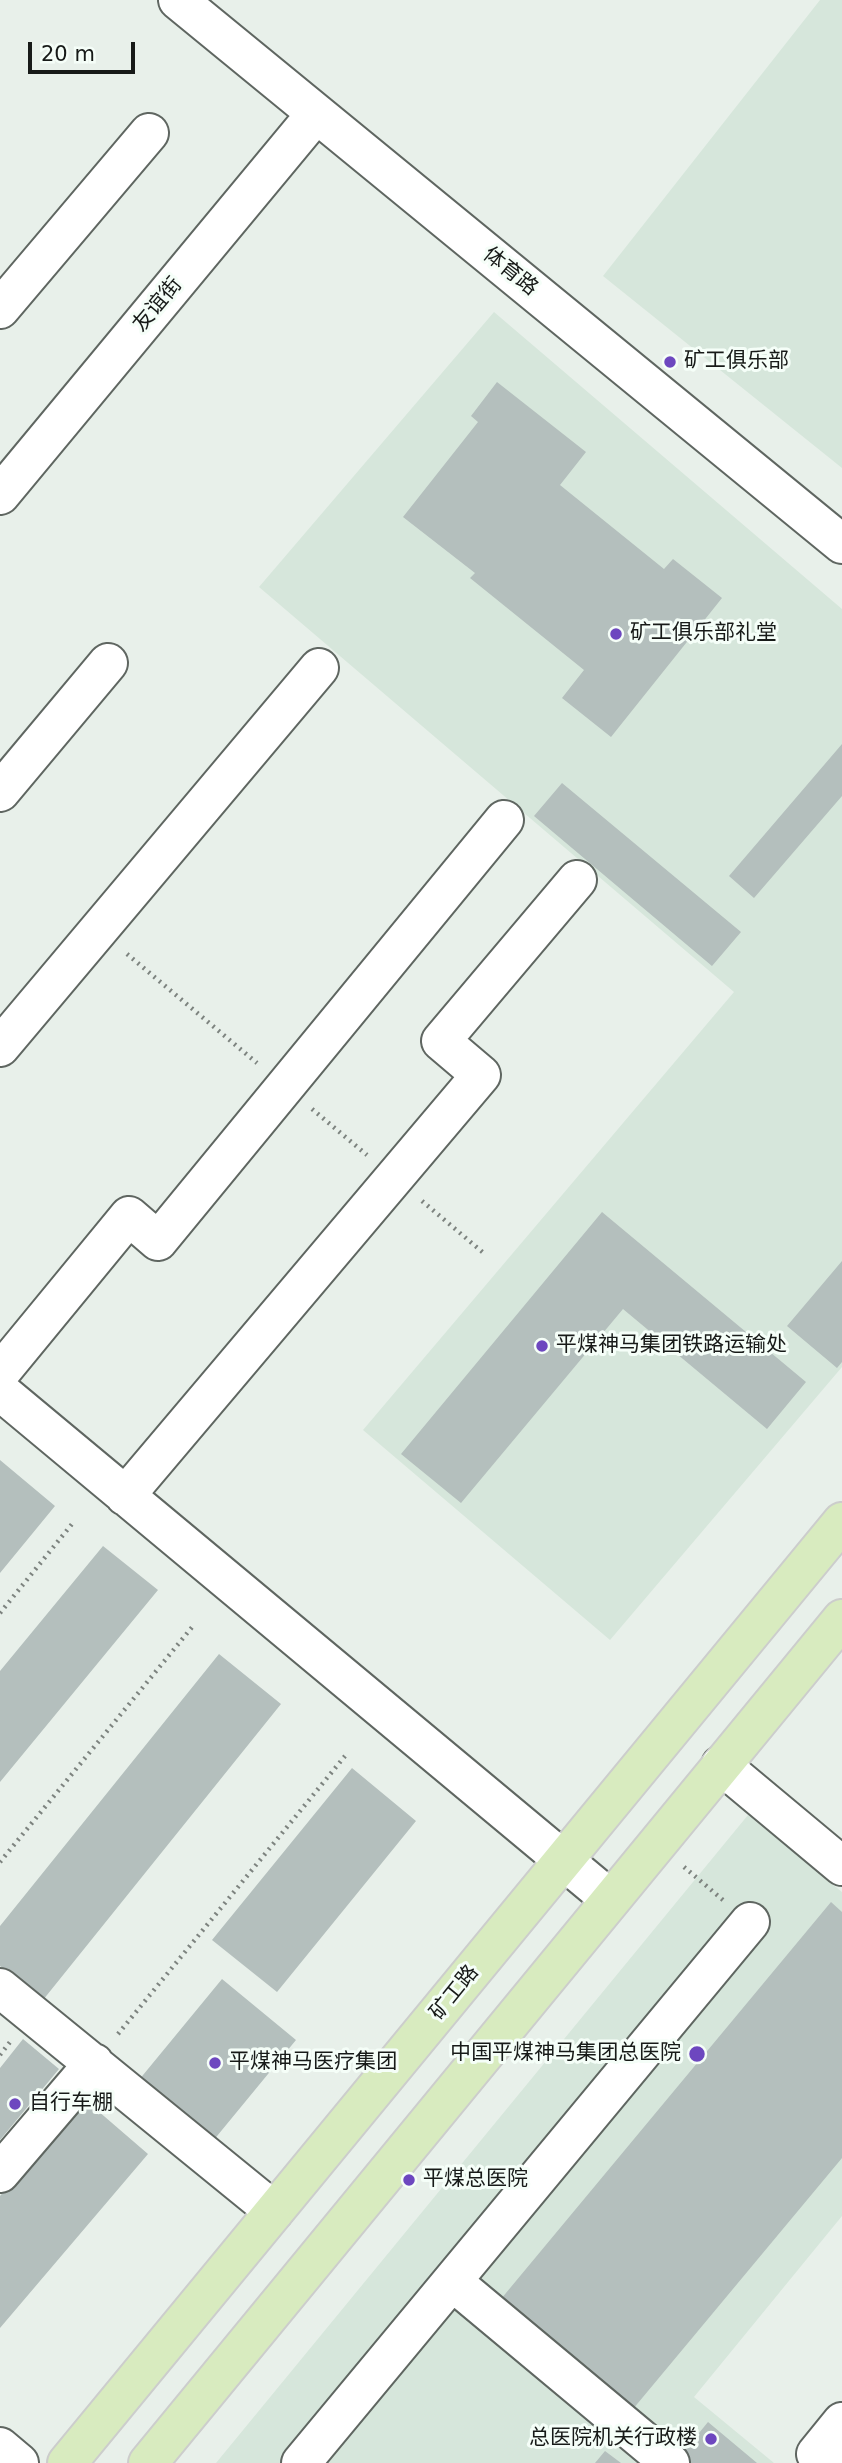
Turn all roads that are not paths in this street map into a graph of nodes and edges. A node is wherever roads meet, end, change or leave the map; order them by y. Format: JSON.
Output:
{"nodes":[{"id":1,"x":177,"y":0,"type":"edge"},
{"id":2,"x":316,"y":114,"type":"junction"},
{"id":3,"x":149,"y":133,"type":"dead end"},
{"id":4,"x":0,"y":309,"type":"edge"},
{"id":5,"x":0,"y":495,"type":"edge"},
{"id":6,"x":842,"y":544,"type":"edge"},
{"id":7,"x":108,"y":663,"type":"dead end"},
{"id":8,"x":319,"y":668,"type":"dead end"},
{"id":9,"x":0,"y":792,"type":"edge"},
{"id":10,"x":504,"y":820,"type":"dead end"},
{"id":11,"x":577,"y":880,"type":"dead end"},
{"id":12,"x":0,"y":1048,"type":"edge"},
{"id":13,"x":0,"y":1373,"type":"edge"},
{"id":14,"x":0,"y":1391,"type":"edge"},
{"id":15,"x":125,"y":1496,"type":"junction"},
{"id":16,"x":842,"y":1522,"type":"edge"},
{"id":17,"x":842,"y":1619,"type":"edge"},
{"id":18,"x":722,"y":1765,"type":"junction"},
{"id":19,"x":563,"y":1861,"type":"junction"},
{"id":20,"x":842,"y":1866,"type":"edge"},
{"id":21,"x":610,"y":1899,"type":"junction"},
{"id":22,"x":750,"y":1922,"type":"road end"},
{"id":23,"x":0,"y":1988,"type":"edge"},
{"id":24,"x":94,"y":2063,"type":"junction"},
{"id":25,"x":0,"y":2173,"type":"edge"},
{"id":26,"x":274,"y":2211,"type":"junction"},
{"id":27,"x":453,"y":2282,"type":"junction"},
{"id":28,"x":842,"y":2422,"type":"edge"},
{"id":29,"x":0,"y":2447,"type":"edge"},
{"id":30,"x":19,"y":2463,"type":"edge"},
{"id":31,"x":67,"y":2463,"type":"edge"},
{"id":32,"x":148,"y":2463,"type":"edge"},
{"id":33,"x":301,"y":2463,"type":"edge"},
{"id":34,"x":670,"y":2463,"type":"edge"},
{"id":35,"x":828,"y":2463,"type":"edge"}],
"edges":[{"from":1,"to":2,"type":"street","name":"体育路"},
{"from":2,"to":5,"type":"street","name":"友谊街"},
{"from":2,"to":6,"type":"street","name":"体育路"},
{"from":3,"to":4,"type":"street"},
{"from":7,"to":9,"type":"street"},
{"from":8,"to":12,"type":"street"},
{"from":10,"to":13,"type":"street"},
{"from":11,"to":15,"type":"street"},
{"from":14,"to":15,"type":"street"},
{"from":15,"to":19,"type":"street"},
{"from":16,"to":19,"type":"main road","name":"矿工路"},
{"from":17,"to":18,"type":"main road"},
{"from":18,"to":20,"type":"street"},
{"from":18,"to":21,"type":"main road"},
{"from":19,"to":21,"type":"street"},
{"from":19,"to":26,"type":"main road","name":"矿工路"},
{"from":21,"to":32,"type":"main road"},
{"from":22,"to":27,"type":"street"},
{"from":23,"to":24,"type":"street"},
{"from":24,"to":25,"type":"street"},
{"from":24,"to":26,"type":"street"},
{"from":26,"to":31,"type":"main road","name":"矿工路"},
{"from":27,"to":33,"type":"street"},
{"from":27,"to":34,"type":"street"},
{"from":28,"to":35,"type":"street"},
{"from":29,"to":30,"type":"street"}]}
